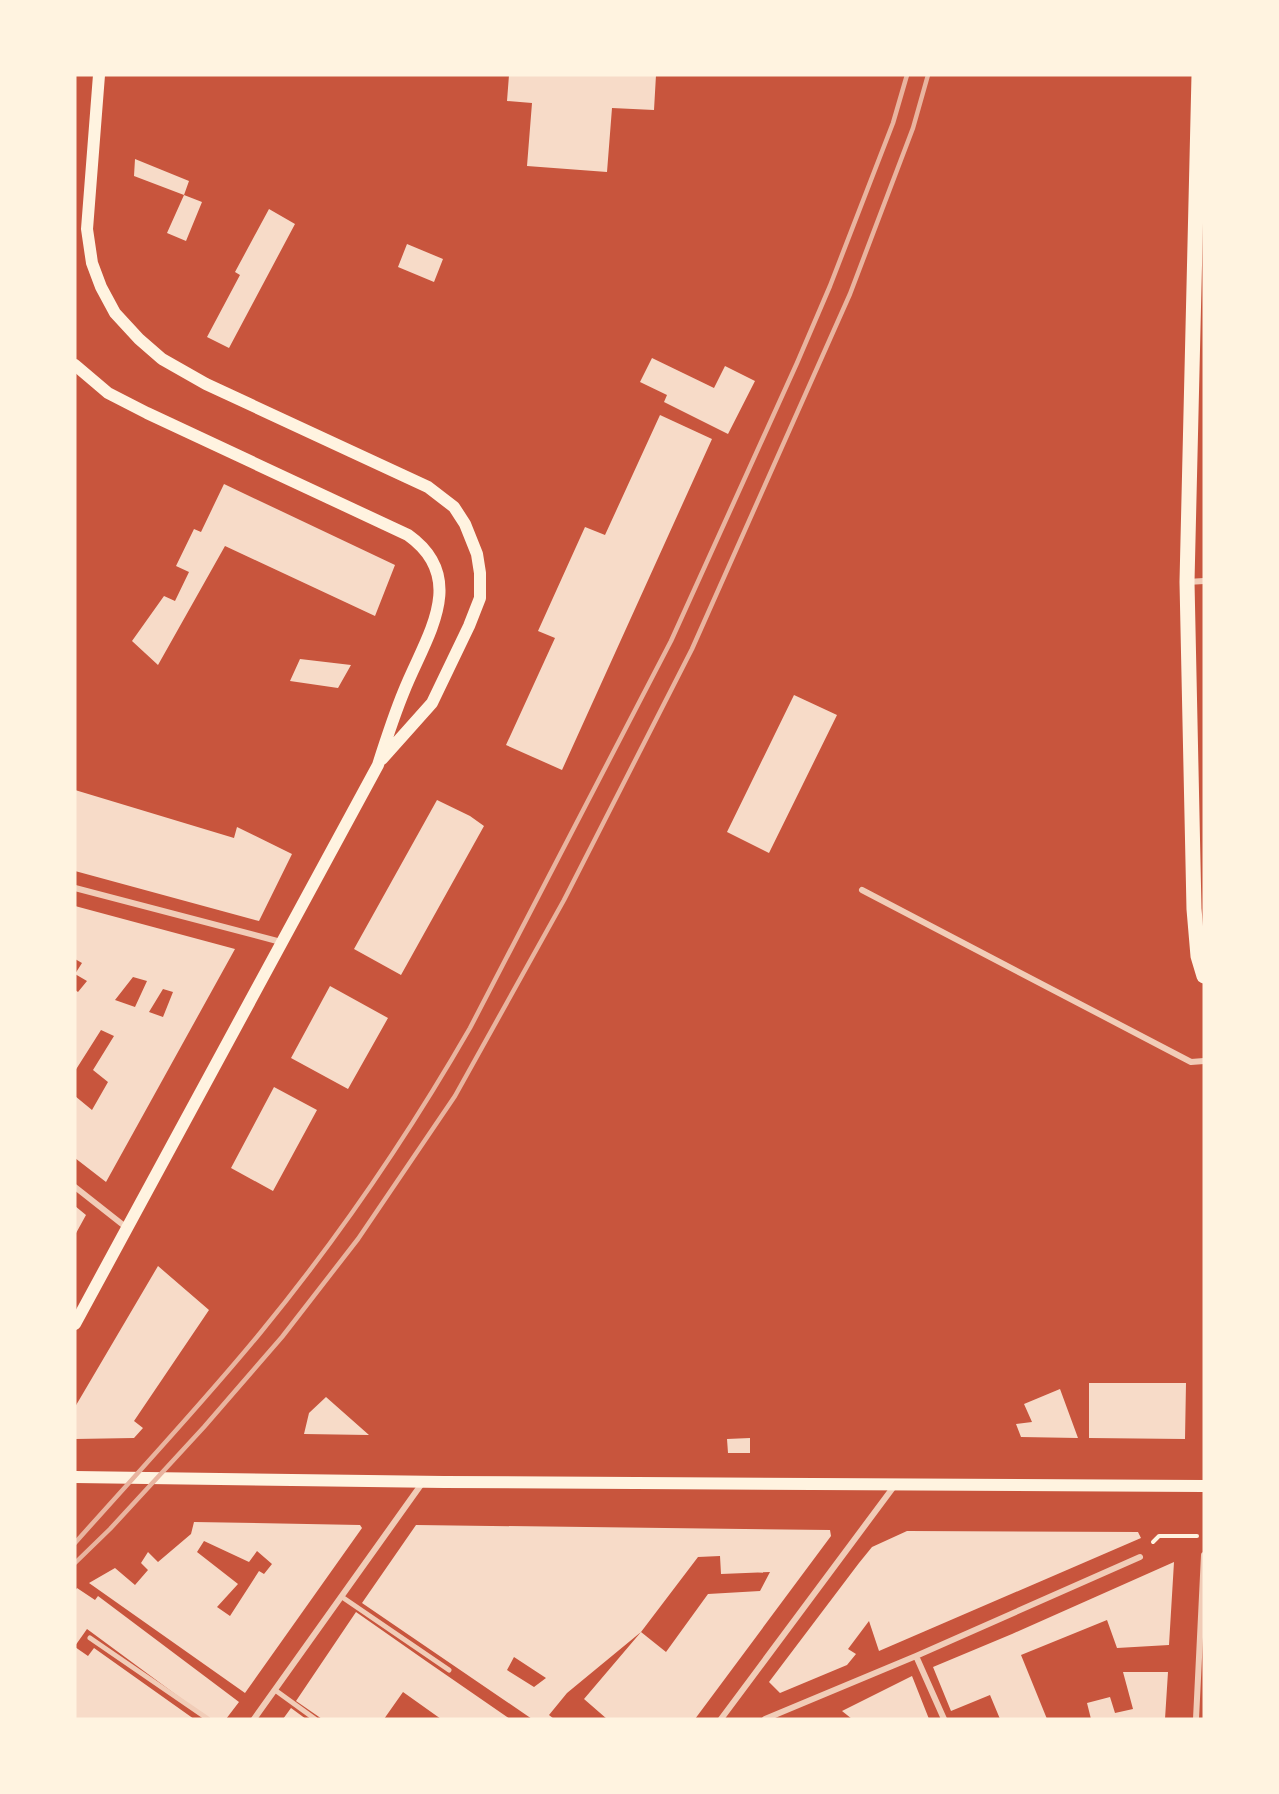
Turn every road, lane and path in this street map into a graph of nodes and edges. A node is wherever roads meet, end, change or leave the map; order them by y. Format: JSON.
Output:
{"nodes":[{"id":1,"x":99,"y":75,"type":"edge"},
{"id":2,"x":1199,"y":75,"type":"edge"},
{"id":3,"x":75,"y":365,"type":"edge"},
{"id":4,"x":1204,"y":581,"type":"edge"},
{"id":5,"x":1187,"y":582,"type":"junction"},
{"id":6,"x":378,"y":765,"type":"junction"},
{"id":7,"x":75,"y":888,"type":"edge"},
{"id":8,"x":862,"y":890,"type":"dead end"},
{"id":9,"x":282,"y":942,"type":"junction"},
{"id":10,"x":1204,"y":976,"type":"edge"},
{"id":11,"x":1204,"y":1061,"type":"edge"},
{"id":12,"x":75,"y":1187,"type":"edge"},
{"id":13,"x":127,"y":1228,"type":"junction"},
{"id":14,"x":75,"y":1324,"type":"edge"},
{"id":15,"x":78,"y":1477,"type":"edge"},
{"id":16,"x":423,"y":1482,"type":"junction"},
{"id":17,"x":895,"y":1485,"type":"junction"},
{"id":18,"x":1204,"y":1486,"type":"edge"},
{"id":19,"x":1204,"y":1536,"type":"edge"},
{"id":20,"x":1204,"y":1555,"type":"edge"},
{"id":21,"x":1140,"y":1557,"type":"joint"},
{"id":22,"x":342,"y":1597,"type":"junction"},
{"id":23,"x":90,"y":1638,"type":"dead end"},
{"id":24,"x":916,"y":1656,"type":"junction"},
{"id":25,"x":449,"y":1670,"type":"dead end"},
{"id":26,"x":275,"y":1690,"type":"junction"},
{"id":27,"x":208,"y":1719,"type":"edge"},
{"id":28,"x":254,"y":1719,"type":"edge"},
{"id":29,"x":315,"y":1719,"type":"edge"},
{"id":30,"x":722,"y":1719,"type":"edge"},
{"id":31,"x":765,"y":1719,"type":"edge"},
{"id":32,"x":944,"y":1719,"type":"edge"},
{"id":33,"x":1196,"y":1719,"type":"edge"}],
"edges":[{"from":1,"to":6,"type":"main road"},
{"from":2,"to":5,"type":"main road"},
{"from":3,"to":6,"type":"main road"},
{"from":4,"to":5,"type":"street"},
{"from":5,"to":10,"type":"main road"},
{"from":6,"to":9,"type":"main road"},
{"from":7,"to":9,"type":"street"},
{"from":8,"to":11,"type":"street"},
{"from":9,"to":13,"type":"main road"},
{"from":12,"to":13,"type":"street"},
{"from":13,"to":14,"type":"main road"},
{"from":15,"to":16,"type":"main road"},
{"from":16,"to":17,"type":"main road"},
{"from":16,"to":22,"type":"street"},
{"from":17,"to":18,"type":"main road"},
{"from":17,"to":30,"type":"street"},
{"from":19,"to":21,"type":"path"},
{"from":20,"to":33,"type":"street"},
{"from":21,"to":24,"type":"street"},
{"from":22,"to":25,"type":"street"},
{"from":22,"to":26,"type":"street"},
{"from":23,"to":27,"type":"street"},
{"from":24,"to":31,"type":"street"},
{"from":24,"to":32,"type":"street"},
{"from":26,"to":28,"type":"street"},
{"from":26,"to":29,"type":"street"}]}
